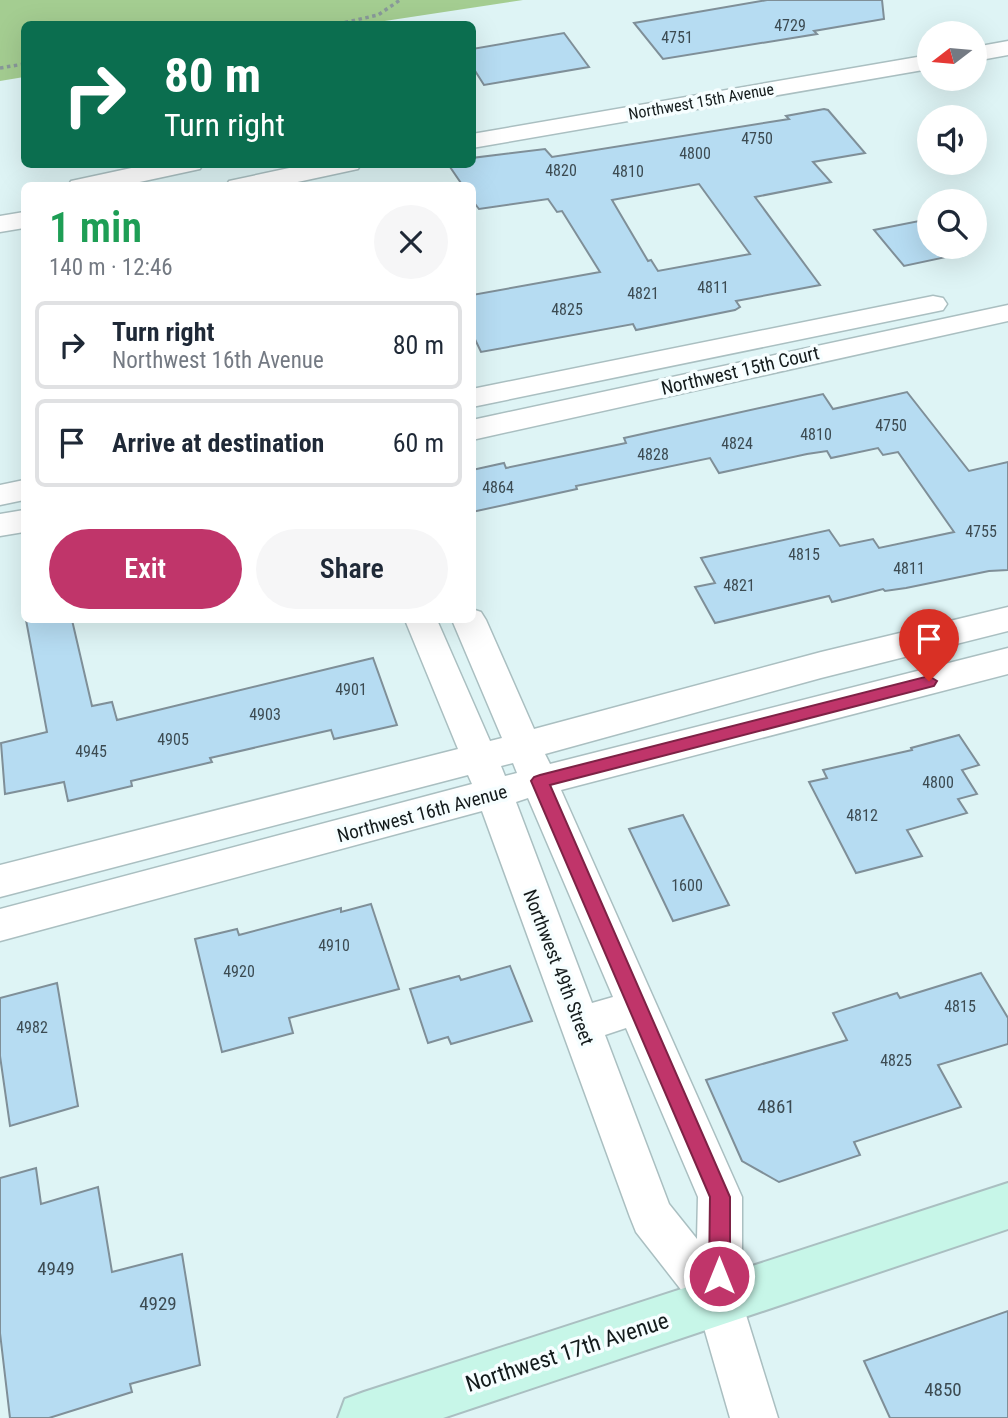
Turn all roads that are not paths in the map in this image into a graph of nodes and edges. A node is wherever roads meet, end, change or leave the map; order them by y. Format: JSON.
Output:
{"nodes":[{"id":1,"x":1008,"y":28,"type":"edge"},
{"id":2,"x":987,"y":32,"type":"edge"},
{"id":3,"x":917,"y":43,"type":"edge"},
{"id":4,"x":1008,"y":48,"type":"edge"},
{"id":5,"x":987,"y":52,"type":"edge"},
{"id":6,"x":917,"y":64,"type":"edge"},
{"id":7,"x":674,"y":84,"type":"junction"},
{"id":8,"x":591,"y":97,"type":"dead end"},
{"id":9,"x":689,"y":103,"type":"junction"},
{"id":10,"x":476,"y":140,"type":"edge"},
{"id":11,"x":171,"y":168,"type":"edge"},
{"id":12,"x":325,"y":168,"type":"edge"},
{"id":13,"x":276,"y":176,"type":"edge"},
{"id":14,"x":241,"y":180,"type":"edge"},
{"id":15,"x":100,"y":182,"type":"edge"},
{"id":16,"x":21,"y":196,"type":"edge"},
{"id":17,"x":0,"y":200,"type":"edge"},
{"id":18,"x":21,"y":220,"type":"edge"},
{"id":19,"x":0,"y":224,"type":"edge"},
{"id":20,"x":1008,"y":289,"type":"edge"},
{"id":21,"x":1008,"y":313,"type":"edge"},
{"id":22,"x":863,"y":331,"type":"junction"},
{"id":23,"x":476,"y":397,"type":"edge"},
{"id":24,"x":476,"y":429,"type":"edge"},
{"id":25,"x":21,"y":491,"type":"edge"},
{"id":26,"x":0,"y":495,"type":"edge"},
{"id":27,"x":21,"y":522,"type":"edge"},
{"id":28,"x":0,"y":525,"type":"edge"},
{"id":29,"x":1008,"y":619,"type":"edge"},
{"id":30,"x":422,"y":623,"type":"edge"},
{"id":31,"x":469,"y":623,"type":"edge"},
{"id":32,"x":930,"y":638,"type":"junction"},
{"id":33,"x":1008,"y":661,"type":"edge"},
{"id":34,"x":955,"y":675,"type":"junction"},
{"id":35,"x":524,"y":746,"type":"junction"},
{"id":36,"x":486,"y":776,"type":"junction"},
{"id":37,"x":540,"y":781,"type":"junction"},
{"id":38,"x":158,"y":841,"type":"junction"},
{"id":39,"x":0,"y":881,"type":"edge"},
{"id":40,"x":166,"y":881,"type":"junction"},
{"id":41,"x":0,"y":925,"type":"edge"},
{"id":42,"x":638,"y":1007,"type":"junction"},
{"id":43,"x":580,"y":1024,"type":"junction"},
{"id":44,"x":1008,"y":1206,"type":"edge"},
{"id":45,"x":719,"y":1302,"type":"junction"},
{"id":46,"x":364,"y":1418,"type":"edge"},
{"id":47,"x":754,"y":1418,"type":"edge"}],
"edges":[{"from":1,"to":2,"type":"street"},
{"from":3,"to":7,"type":"street","name":"Northwest 15th Avenue"},
{"from":4,"to":5,"type":"street"},
{"from":6,"to":9,"type":"street","name":"Northwest 15th Avenue"},
{"from":7,"to":8,"type":"street","name":"Northwest 15th Avenue"},
{"from":7,"to":9,"type":"street"},
{"from":9,"to":10,"type":"street","name":"Northwest 15th Avenue"},
{"from":11,"to":15,"type":"street"},
{"from":12,"to":13,"type":"street"},
{"from":13,"to":14,"type":"street"},
{"from":16,"to":17,"type":"street"},
{"from":18,"to":19,"type":"street"},
{"from":20,"to":22,"type":"street","name":"Northwest 15th Court"},
{"from":21,"to":22,"type":"street","name":"Northwest 15th Court"},
{"from":22,"to":23,"type":"street","name":"Northwest 15th Court"},
{"from":22,"to":24,"type":"street","name":"Northwest 15th Court"},
{"from":25,"to":26,"type":"street"},
{"from":27,"to":28,"type":"street"},
{"from":29,"to":32,"type":"street","name":"Northwest 16th Avenue"},
{"from":30,"to":36,"type":"street","name":"Northwest 49th Street"},
{"from":31,"to":35,"type":"street","name":"Northwest 49th Street"},
{"from":32,"to":34,"type":"street"},
{"from":32,"to":35,"type":"street","name":"Northwest 16th Avenue"},
{"from":33,"to":34,"type":"street","name":"Northwest 16th Avenue"},
{"from":34,"to":37,"type":"street","name":"Northwest 16th Avenue"},
{"from":35,"to":36,"type":"street","name":"Northwest 16th Avenue"},
{"from":35,"to":37,"type":"street","name":"Northwest 49th Street"},
{"from":36,"to":37,"type":"street","name":"Northwest 16th Avenue"},
{"from":36,"to":38,"type":"street","name":"Northwest 16th Avenue"},
{"from":36,"to":40,"type":"street","name":"Northwest 16th Avenue"},
{"from":36,"to":43,"type":"street","name":"Northwest 49th Street"},
{"from":37,"to":42,"type":"street","name":"Northwest 49th Street"},
{"from":38,"to":39,"type":"street","name":"Northwest 16th Avenue"},
{"from":38,"to":40,"type":"street"},
{"from":40,"to":41,"type":"street","name":"Northwest 16th Avenue"},
{"from":42,"to":43,"type":"street"},
{"from":42,"to":45,"type":"street","name":"Northwest 49th Street"},
{"from":43,"to":45,"type":"street","name":"Northwest 49th Street"},
{"from":44,"to":45,"type":"main road","name":"Northwest 17th Avenue"},
{"from":45,"to":46,"type":"main road","name":"Northwest 17th Avenue"},
{"from":45,"to":47,"type":"street","name":"Northwest 49th Street"}]}
